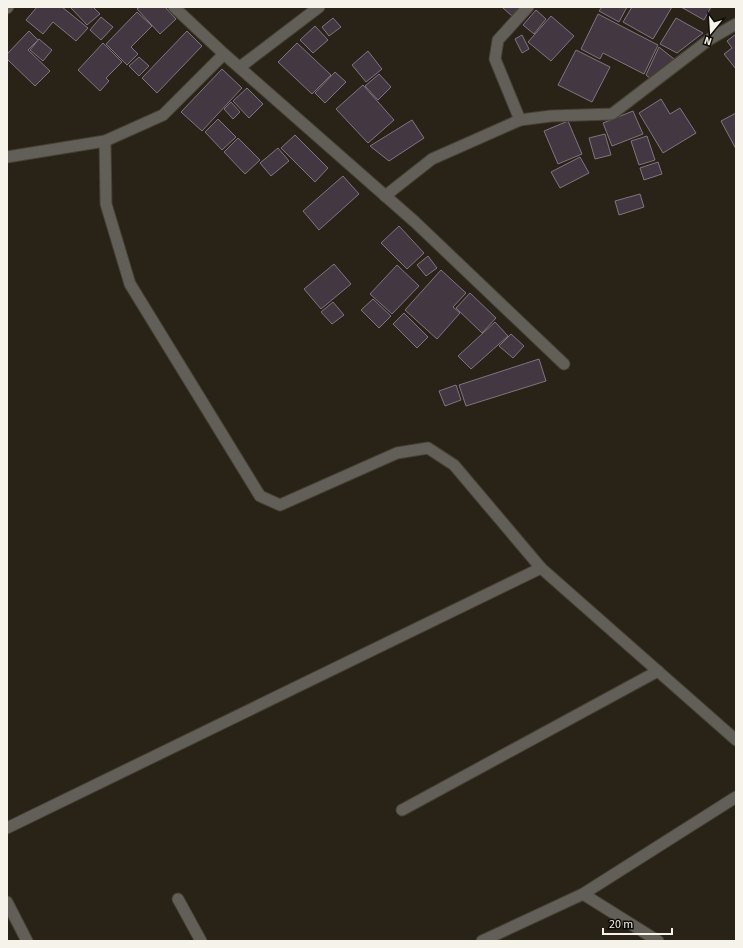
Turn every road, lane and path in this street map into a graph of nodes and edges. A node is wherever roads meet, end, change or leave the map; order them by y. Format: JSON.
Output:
{"nodes":[{"id":1,"x":174,"y":7,"type":"edge"},
{"id":2,"x":319,"y":7,"type":"edge"},
{"id":3,"x":528,"y":7,"type":"edge"},
{"id":4,"x":736,"y":24,"type":"edge"},
{"id":5,"x":224,"y":54,"type":"junction"},
{"id":6,"x":240,"y":67,"type":"junction"},
{"id":7,"x":520,"y":120,"type":"junction"},
{"id":8,"x":105,"y":141,"type":"junction"},
{"id":9,"x":7,"y":157,"type":"edge"},
{"id":10,"x":385,"y":196,"type":"junction"},
{"id":11,"x":564,"y":364,"type":"dead end"},
{"id":12,"x":541,"y":568,"type":"junction"},
{"id":13,"x":658,"y":671,"type":"junction"},
{"id":14,"x":736,"y":740,"type":"edge"},
{"id":15,"x":736,"y":797,"type":"edge"},
{"id":16,"x":402,"y":810,"type":"dead end"},
{"id":17,"x":7,"y":828,"type":"edge"},
{"id":18,"x":583,"y":894,"type":"junction"},
{"id":19,"x":178,"y":899,"type":"dead end"},
{"id":20,"x":7,"y":902,"type":"edge"},
{"id":21,"x":27,"y":941,"type":"edge"},
{"id":22,"x":201,"y":941,"type":"edge"},
{"id":23,"x":482,"y":941,"type":"edge"},
{"id":24,"x":658,"y":941,"type":"edge"}],
"edges":[{"from":1,"to":5,"type":"street"},
{"from":2,"to":6,"type":"street"},
{"from":3,"to":7,"type":"street"},
{"from":4,"to":7,"type":"street"},
{"from":5,"to":6,"type":"street"},
{"from":5,"to":8,"type":"street"},
{"from":6,"to":10,"type":"street"},
{"from":7,"to":10,"type":"street"},
{"from":8,"to":9,"type":"street"},
{"from":8,"to":12,"type":"street"},
{"from":10,"to":11,"type":"street"},
{"from":12,"to":13,"type":"street"},
{"from":12,"to":17,"type":"street"},
{"from":13,"to":14,"type":"street"},
{"from":13,"to":16,"type":"street"},
{"from":15,"to":18,"type":"street"},
{"from":18,"to":23,"type":"street"},
{"from":18,"to":24,"type":"street"},
{"from":19,"to":22,"type":"street"},
{"from":20,"to":21,"type":"street"}]}
